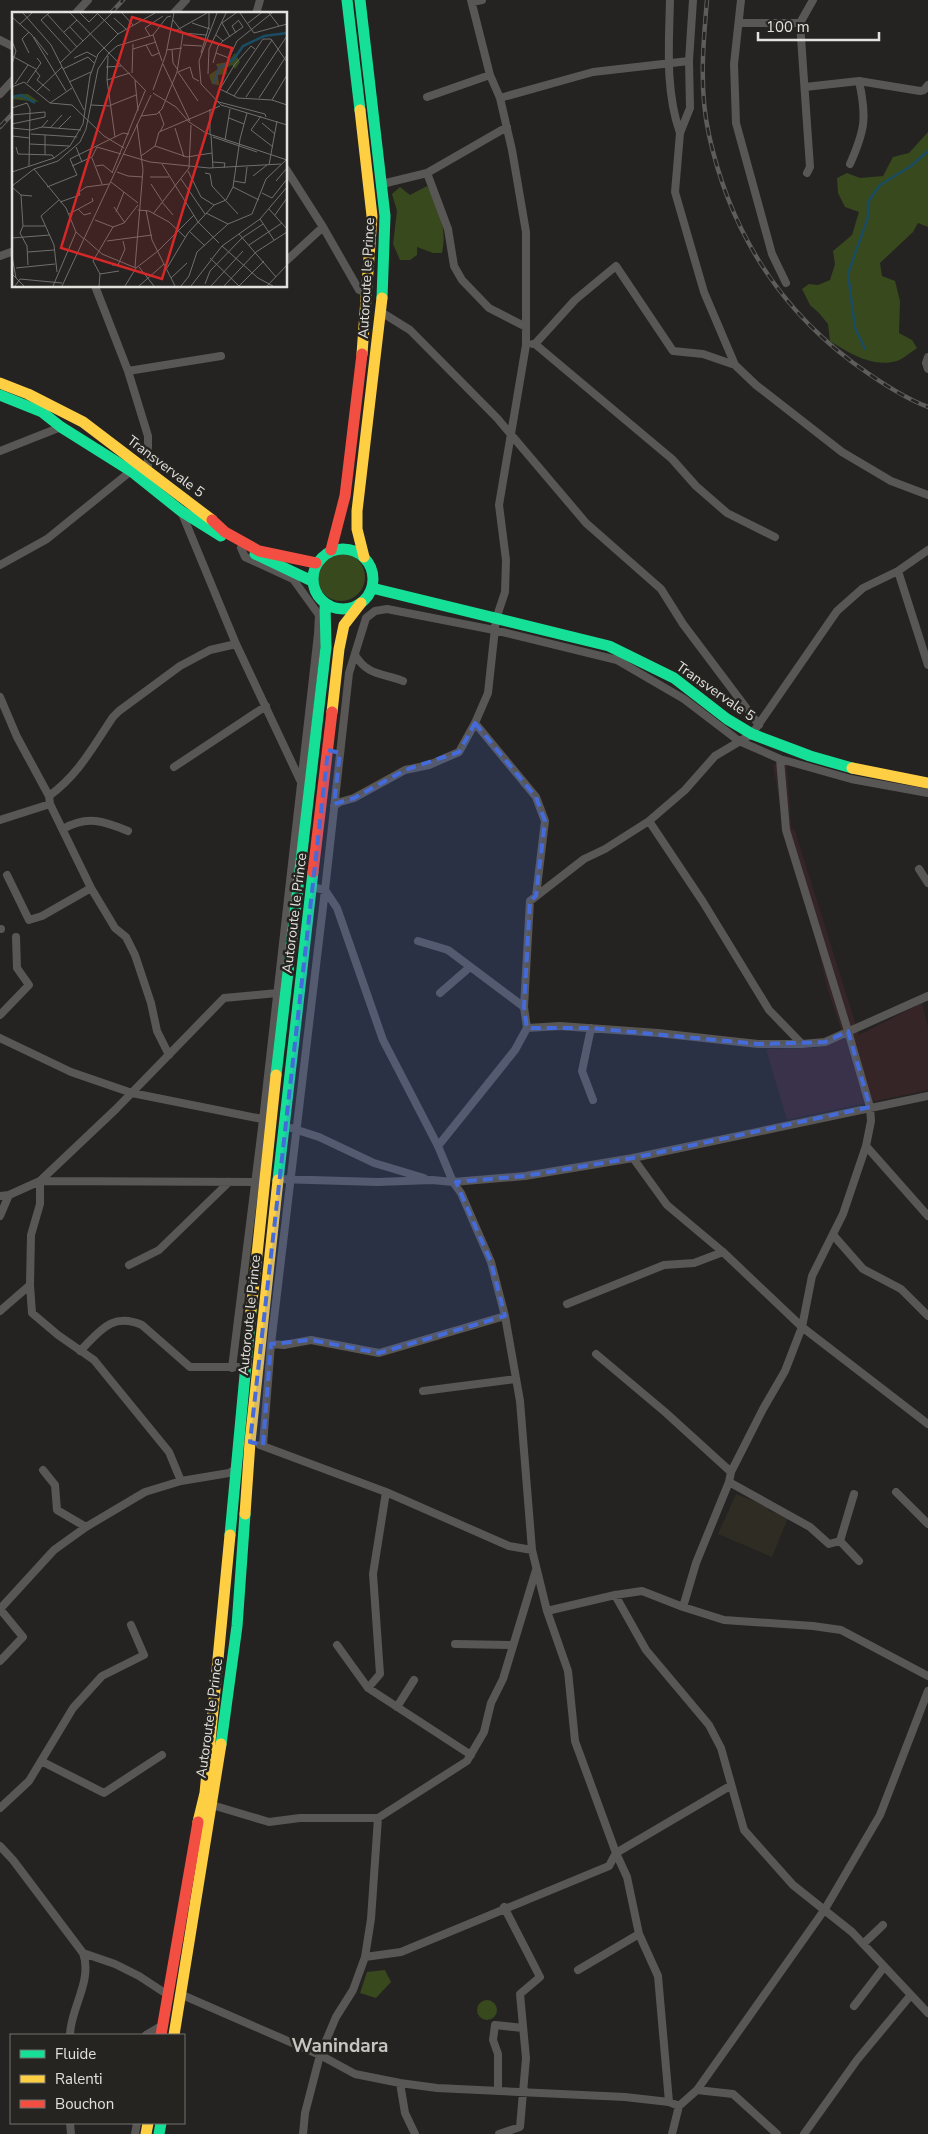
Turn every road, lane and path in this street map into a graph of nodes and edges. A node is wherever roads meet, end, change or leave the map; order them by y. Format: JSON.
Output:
{"nodes":[{"id":1,"x":88,"y":0,"type":"edge"},
{"id":2,"x":186,"y":0,"type":"edge"},
{"id":3,"x":347,"y":0,"type":"edge"},
{"id":4,"x":360,"y":0,"type":"edge"},
{"id":5,"x":482,"y":0,"type":"edge"},
{"id":6,"x":670,"y":0,"type":"edge"},
{"id":7,"x":693,"y":0,"type":"edge"},
{"id":8,"x":741,"y":0,"type":"edge"},
{"id":9,"x":813,"y":0,"type":"edge"},
{"id":10,"x":471,"y":1,"type":"edge"},
{"id":11,"x":77,"y":12,"type":"edge"},
{"id":12,"x":175,"y":12,"type":"edge"},
{"id":13,"x":739,"y":23,"type":"junction"},
{"id":14,"x":800,"y":23,"type":"junction"},
{"id":15,"x":0,"y":40,"type":"edge"},
{"id":16,"x":12,"y":46,"type":"edge"},
{"id":17,"x":689,"y":61,"type":"junction"},
{"id":18,"x":669,"y":63,"type":"junction"},
{"id":19,"x":490,"y":75,"type":"junction"},
{"id":20,"x":12,"y":81,"type":"edge"},
{"id":21,"x":859,"y":81,"type":"junction"},
{"id":22,"x":928,"y":84,"type":"edge"},
{"id":23,"x":805,"y":87,"type":"junction"},
{"id":24,"x":0,"y":94,"type":"edge"},
{"id":25,"x":427,"y":97,"type":"dead end"},
{"id":26,"x":500,"y":98,"type":"junction"},
{"id":27,"x":507,"y":127,"type":"junction"},
{"id":28,"x":680,"y":133,"type":"junction"},
{"id":29,"x":850,"y":164,"type":"dead end"},
{"id":30,"x":288,"y":173,"type":"edge"},
{"id":31,"x":427,"y":173,"type":"junction"},
{"id":32,"x":807,"y":173,"type":"dead end"},
{"id":33,"x":382,"y":184,"type":"junction"},
{"id":34,"x":323,"y":227,"type":"junction"},
{"id":35,"x":12,"y":252,"type":"edge"},
{"id":36,"x":0,"y":256,"type":"edge"},
{"id":37,"x":288,"y":259,"type":"edge"},
{"id":38,"x":786,"y":282,"type":"dead end"},
{"id":39,"x":96,"y":288,"type":"edge"},
{"id":40,"x":365,"y":292,"type":"junction"},
{"id":41,"x":381,"y":312,"type":"junction"},
{"id":42,"x":526,"y":327,"type":"junction"},
{"id":43,"x":535,"y":344,"type":"junction"},
{"id":44,"x":526,"y":345,"type":"junction"},
{"id":45,"x":221,"y":356,"type":"dead end"},
{"id":46,"x":928,"y":357,"type":"edge"},
{"id":47,"x":735,"y":364,"type":"junction"},
{"id":48,"x":928,"y":369,"type":"edge"},
{"id":49,"x":128,"y":372,"type":"junction"},
{"id":50,"x":0,"y":383,"type":"edge"},
{"id":51,"x":0,"y":395,"type":"edge"},
{"id":52,"x":61,"y":427,"type":"junction"},
{"id":53,"x":510,"y":435,"type":"junction"},
{"id":54,"x":0,"y":451,"type":"edge"},
{"id":55,"x":131,"y":471,"type":"junction"},
{"id":56,"x":148,"y":472,"type":"junction"},
{"id":57,"x":928,"y":485,"type":"edge"},
{"id":58,"x":925,"y":494,"type":"edge"},
{"id":59,"x":181,"y":510,"type":"junction"},
{"id":60,"x":775,"y":537,"type":"dead end"},
{"id":61,"x":241,"y":548,"type":"junction"},
{"id":62,"x":331,"y":550,"type":"junction"},
{"id":63,"x":928,"y":550,"type":"edge"},
{"id":64,"x":364,"y":557,"type":"junction"},
{"id":65,"x":316,"y":563,"type":"junction"},
{"id":66,"x":0,"y":565,"type":"edge"},
{"id":67,"x":898,"y":571,"type":"junction"},
{"id":68,"x":312,"y":581,"type":"junction"},
{"id":69,"x":372,"y":588,"type":"junction"},
{"id":70,"x":361,"y":603,"type":"junction"},
{"id":71,"x":326,"y":604,"type":"junction"},
{"id":72,"x":495,"y":625,"type":"junction"},
{"id":73,"x":236,"y":644,"type":"junction"},
{"id":74,"x":355,"y":655,"type":"junction"},
{"id":75,"x":928,"y":665,"type":"edge"},
{"id":76,"x":319,"y":669,"type":"junction"},
{"id":77,"x":403,"y":681,"type":"dead end"},
{"id":78,"x":0,"y":698,"type":"edge"},
{"id":79,"x":266,"y":706,"type":"junction"},
{"id":80,"x":475,"y":723,"type":"junction"},
{"id":81,"x":755,"y":729,"type":"junction"},
{"id":82,"x":739,"y":741,"type":"junction"},
{"id":83,"x":328,"y":750,"type":"junction"},
{"id":84,"x":340,"y":753,"type":"junction"},
{"id":85,"x":780,"y":759,"type":"junction"},
{"id":86,"x":174,"y":767,"type":"dead end"},
{"id":87,"x":300,"y":782,"type":"junction"},
{"id":88,"x":928,"y":783,"type":"edge"},
{"id":89,"x":928,"y":793,"type":"edge"},
{"id":90,"x":49,"y":800,"type":"junction"},
{"id":91,"x":334,"y":806,"type":"junction"},
{"id":92,"x":0,"y":820,"type":"edge"},
{"id":93,"x":649,"y":821,"type":"junction"},
{"id":94,"x":63,"y":829,"type":"junction"},
{"id":95,"x":128,"y":831,"type":"dead end"},
{"id":96,"x":919,"y":869,"type":"dead end"},
{"id":97,"x":7,"y":876,"type":"dead end"},
{"id":98,"x":928,"y":883,"type":"edge"},
{"id":99,"x":312,"y":887,"type":"junction"},
{"id":100,"x":91,"y":888,"type":"junction"},
{"id":101,"x":325,"y":890,"type":"junction"},
{"id":102,"x":536,"y":896,"type":"junction"},
{"id":103,"x":16,"y":937,"type":"dead end"},
{"id":104,"x":418,"y":941,"type":"dead end"},
{"id":105,"x":470,"y":966,"type":"junction"},
{"id":106,"x":277,"y":993,"type":"junction"},
{"id":107,"x":440,"y":993,"type":"dead end"},
{"id":108,"x":928,"y":996,"type":"edge"},
{"id":109,"x":524,"y":1007,"type":"junction"},
{"id":110,"x":0,"y":1015,"type":"edge"},
{"id":111,"x":527,"y":1028,"type":"junction"},
{"id":112,"x":591,"y":1028,"type":"junction"},
{"id":113,"x":848,"y":1031,"type":"junction"},
{"id":114,"x":0,"y":1038,"type":"edge"},
{"id":115,"x":802,"y":1044,"type":"junction"},
{"id":116,"x":169,"y":1055,"type":"junction"},
{"id":117,"x":132,"y":1093,"type":"junction"},
{"id":118,"x":928,"y":1096,"type":"edge"},
{"id":119,"x":593,"y":1100,"type":"dead end"},
{"id":120,"x":870,"y":1107,"type":"junction"},
{"id":121,"x":267,"y":1120,"type":"junction"},
{"id":122,"x":290,"y":1127,"type":"junction"},
{"id":123,"x":438,"y":1146,"type":"junction"},
{"id":124,"x":866,"y":1146,"type":"junction"},
{"id":125,"x":633,"y":1158,"type":"junction"},
{"id":126,"x":278,"y":1179,"type":"junction"},
{"id":127,"x":291,"y":1180,"type":"junction"},
{"id":128,"x":432,"y":1180,"type":"junction"},
{"id":129,"x":40,"y":1181,"type":"junction"},
{"id":130,"x":229,"y":1182,"type":"junction"},
{"id":131,"x":260,"y":1182,"type":"junction"},
{"id":132,"x":453,"y":1182,"type":"junction"},
{"id":133,"x":9,"y":1195,"type":"junction"},
{"id":134,"x":0,"y":1196,"type":"edge"},
{"id":135,"x":0,"y":1216,"type":"edge"},
{"id":136,"x":928,"y":1216,"type":"edge"},
{"id":137,"x":834,"y":1236,"type":"junction"},
{"id":138,"x":723,"y":1252,"type":"junction"},
{"id":139,"x":129,"y":1265,"type":"dead end"},
{"id":140,"x":30,"y":1285,"type":"junction"},
{"id":141,"x":567,"y":1304,"type":"dead end"},
{"id":142,"x":0,"y":1311,"type":"edge"},
{"id":143,"x":505,"y":1316,"type":"junction"},
{"id":144,"x":928,"y":1316,"type":"edge"},
{"id":145,"x":802,"y":1327,"type":"junction"},
{"id":146,"x":271,"y":1344,"type":"junction"},
{"id":147,"x":80,"y":1351,"type":"junction"},
{"id":148,"x":596,"y":1354,"type":"dead end"},
{"id":149,"x":246,"y":1367,"type":"junction"},
{"id":150,"x":232,"y":1368,"type":"junction"},
{"id":151,"x":516,"y":1379,"type":"junction"},
{"id":152,"x":423,"y":1391,"type":"dead end"},
{"id":153,"x":928,"y":1424,"type":"edge"},
{"id":154,"x":250,"y":1442,"type":"junction"},
{"id":155,"x":263,"y":1445,"type":"junction"},
{"id":156,"x":236,"y":1469,"type":"junction"},
{"id":157,"x":43,"y":1470,"type":"dead end"},
{"id":158,"x":731,"y":1472,"type":"junction"},
{"id":159,"x":180,"y":1480,"type":"junction"},
{"id":160,"x":729,"y":1482,"type":"junction"},
{"id":161,"x":386,"y":1492,"type":"junction"},
{"id":162,"x":896,"y":1492,"type":"dead end"},
{"id":163,"x":854,"y":1494,"type":"dead end"},
{"id":164,"x":928,"y":1524,"type":"edge"},
{"id":165,"x":86,"y":1527,"type":"junction"},
{"id":166,"x":840,"y":1541,"type":"junction"},
{"id":167,"x":532,"y":1550,"type":"junction"},
{"id":168,"x":859,"y":1561,"type":"dead end"},
{"id":169,"x":536,"y":1569,"type":"junction"},
{"id":170,"x":615,"y":1594,"type":"junction"},
{"id":171,"x":683,"y":1607,"type":"junction"},
{"id":172,"x":548,"y":1611,"type":"junction"},
{"id":173,"x":130,"y":1625,"type":"dead end"},
{"id":174,"x":336,"y":1644,"type":"dead end"},
{"id":175,"x":455,"y":1644,"type":"dead end"},
{"id":176,"x":513,"y":1645,"type":"junction"},
{"id":177,"x":0,"y":1661,"type":"edge"},
{"id":178,"x":928,"y":1676,"type":"edge"},
{"id":179,"x":414,"y":1680,"type":"dead end"},
{"id":180,"x":368,"y":1688,"type":"junction"},
{"id":181,"x":928,"y":1691,"type":"edge"},
{"id":182,"x":397,"y":1707,"type":"junction"},
{"id":183,"x":162,"y":1755,"type":"dead end"},
{"id":184,"x":470,"y":1755,"type":"junction"},
{"id":185,"x":41,"y":1761,"type":"junction"},
{"id":186,"x":730,"y":1786,"type":"junction"},
{"id":187,"x":212,"y":1805,"type":"junction"},
{"id":188,"x":0,"y":1808,"type":"edge"},
{"id":189,"x":378,"y":1818,"type":"junction"},
{"id":190,"x":0,"y":1846,"type":"edge"},
{"id":191,"x":616,"y":1853,"type":"junction"},
{"id":192,"x":504,"y":1908,"type":"junction"},
{"id":193,"x":825,"y":1909,"type":"junction"},
{"id":194,"x":884,"y":1925,"type":"dead end"},
{"id":195,"x":639,"y":1934,"type":"junction"},
{"id":196,"x":863,"y":1944,"type":"junction"},
{"id":197,"x":82,"y":1953,"type":"junction"},
{"id":198,"x":366,"y":1957,"type":"junction"},
{"id":199,"x":884,"y":1967,"type":"junction"},
{"id":200,"x":578,"y":1970,"type":"dead end"},
{"id":201,"x":174,"y":1994,"type":"junction"},
{"id":202,"x":910,"y":1996,"type":"junction"},
{"id":203,"x":854,"y":2006,"type":"dead end"},
{"id":204,"x":928,"y":2014,"type":"edge"},
{"id":205,"x":523,"y":2028,"type":"junction"},
{"id":206,"x":158,"y":2032,"type":"edge"},
{"id":207,"x":70,"y":2034,"type":"edge"},
{"id":208,"x":174,"y":2034,"type":"edge"},
{"id":209,"x":320,"y":2056,"type":"junction"},
{"id":210,"x":400,"y":2084,"type":"junction"},
{"id":211,"x":498,"y":2090,"type":"junction"},
{"id":212,"x":697,"y":2090,"type":"junction"},
{"id":213,"x":524,"y":2092,"type":"junction"},
{"id":214,"x":669,"y":2102,"type":"junction"},
{"id":215,"x":679,"y":2106,"type":"junction"},
{"id":216,"x":303,"y":2134,"type":"edge"},
{"id":217,"x":415,"y":2134,"type":"edge"},
{"id":218,"x":499,"y":2134,"type":"edge"},
{"id":219,"x":672,"y":2134,"type":"edge"},
{"id":220,"x":777,"y":2134,"type":"edge"},
{"id":221,"x":804,"y":2134,"type":"edge"}],
"edges":[{"from":1,"to":11,"type":"street"},
{"from":2,"to":12,"type":"street"},
{"from":3,"to":40,"type":"main road","name":"Autoroute le Prince"},
{"from":4,"to":33,"type":"main road","name":"Autoroute le Prince"},
{"from":5,"to":10,"type":"street"},
{"from":6,"to":18,"type":"street"},
{"from":7,"to":17,"type":"street"},
{"from":8,"to":13,"type":"street"},
{"from":9,"to":14,"type":"street"},
{"from":10,"to":19,"type":"street"},
{"from":13,"to":14,"type":"street"},
{"from":13,"to":38,"type":"street"},
{"from":14,"to":23,"type":"street"},
{"from":15,"to":16,"type":"street"},
{"from":17,"to":18,"type":"street"},
{"from":17,"to":28,"type":"street"},
{"from":18,"to":26,"type":"street"},
{"from":18,"to":28,"type":"street"},
{"from":19,"to":25,"type":"street"},
{"from":19,"to":26,"type":"street"},
{"from":20,"to":24,"type":"street"},
{"from":21,"to":22,"type":"street"},
{"from":21,"to":23,"type":"street"},
{"from":21,"to":29,"type":"street"},
{"from":23,"to":32,"type":"street"},
{"from":26,"to":27,"type":"street"},
{"from":27,"to":31,"type":"street"},
{"from":27,"to":42,"type":"street"},
{"from":28,"to":47,"type":"street"},
{"from":30,"to":34,"type":"street"},
{"from":31,"to":33,"type":"street"},
{"from":31,"to":42,"type":"street"},
{"from":33,"to":41,"type":"main road","name":"Autoroute le Prince"},
{"from":34,"to":37,"type":"street"},
{"from":34,"to":40,"type":"street"},
{"from":35,"to":36,"type":"street"},
{"from":39,"to":49,"type":"street"},
{"from":40,"to":62,"type":"main road","name":"Autoroute le Prince"},
{"from":41,"to":53,"type":"street"},
{"from":41,"to":64,"type":"main road","name":"Autoroute le Prince"},
{"from":42,"to":44,"type":"street"},
{"from":43,"to":44,"type":"street"},
{"from":43,"to":47,"type":"street"},
{"from":43,"to":60,"type":"street"},
{"from":44,"to":53,"type":"street"},
{"from":45,"to":49,"type":"street"},
{"from":46,"to":48,"type":"street"},
{"from":47,"to":58,"type":"street"},
{"from":49,"to":56,"type":"street"},
{"from":50,"to":56,"type":"main road","name":"Transvervale 5"},
{"from":51,"to":52,"type":"main road","name":"Transvervale 5"},
{"from":52,"to":54,"type":"street"},
{"from":52,"to":55,"type":"main road","name":"Transvervale 5"},
{"from":53,"to":72,"type":"street"},
{"from":53,"to":81,"type":"street"},
{"from":55,"to":59,"type":"main road","name":"Transvervale 5"},
{"from":55,"to":66,"type":"street"},
{"from":56,"to":65,"type":"main road","name":"Transvervale 5"},
{"from":57,"to":58,"type":"street"},
{"from":59,"to":61,"type":"main road","name":"Transvervale 5"},
{"from":59,"to":73,"type":"street"},
{"from":61,"to":68,"type":"main road","name":"Transvervale 5"},
{"from":61,"to":76,"type":"street"},
{"from":62,"to":64,"type":"main road"},
{"from":62,"to":65,"type":"main road"},
{"from":63,"to":67,"type":"street"},
{"from":64,"to":69,"type":"main road"},
{"from":65,"to":68,"type":"main road"},
{"from":67,"to":75,"type":"street"},
{"from":67,"to":81,"type":"street"},
{"from":68,"to":71,"type":"main road"},
{"from":69,"to":70,"type":"main road"},
{"from":69,"to":72,"type":"main road","name":"Transvervale 5"},
{"from":70,"to":71,"type":"main road"},
{"from":70,"to":83,"type":"main road","name":"Autoroute le Prince"},
{"from":71,"to":76,"type":"main road","name":"Autoroute le Prince"},
{"from":72,"to":74,"type":"street"},
{"from":72,"to":80,"type":"street"},
{"from":72,"to":81,"type":"main road","name":"Transvervale 5"},
{"from":72,"to":82,"type":"street"},
{"from":73,"to":79,"type":"street"},
{"from":73,"to":90,"type":"street"},
{"from":74,"to":77,"type":"street"},
{"from":74,"to":84,"type":"street"},
{"from":76,"to":87,"type":"street"},
{"from":76,"to":121,"type":"main road","name":"Autoroute le Prince"},
{"from":78,"to":90,"type":"street"},
{"from":79,"to":86,"type":"street"},
{"from":79,"to":87,"type":"street"},
{"from":80,"to":91,"type":"street"},
{"from":80,"to":102,"type":"street"},
{"from":81,"to":82,"type":"street"},
{"from":81,"to":88,"type":"main road","name":"Transvervale 5"},
{"from":82,"to":85,"type":"street"},
{"from":82,"to":93,"type":"street"},
{"from":83,"to":84,"type":"street"},
{"from":83,"to":99,"type":"main road","name":"Autoroute le Prince"},
{"from":84,"to":91,"type":"street"},
{"from":85,"to":89,"type":"street"},
{"from":85,"to":113,"type":"street"},
{"from":87,"to":106,"type":"street"},
{"from":90,"to":92,"type":"street"},
{"from":90,"to":94,"type":"street"},
{"from":91,"to":101,"type":"street"},
{"from":93,"to":102,"type":"street"},
{"from":93,"to":115,"type":"street"},
{"from":94,"to":95,"type":"street"},
{"from":94,"to":100,"type":"street"},
{"from":96,"to":98,"type":"street"},
{"from":97,"to":100,"type":"street"},
{"from":99,"to":101,"type":"street"},
{"from":99,"to":122,"type":"main road","name":"Autoroute le Prince"},
{"from":100,"to":116,"type":"street"},
{"from":101,"to":122,"type":"street"},
{"from":101,"to":123,"type":"street"},
{"from":102,"to":109,"type":"street"},
{"from":103,"to":110,"type":"street"},
{"from":104,"to":105,"type":"street"},
{"from":105,"to":107,"type":"street"},
{"from":105,"to":109,"type":"street"},
{"from":106,"to":116,"type":"street"},
{"from":106,"to":121,"type":"street"},
{"from":108,"to":113,"type":"street"},
{"from":109,"to":111,"type":"street"},
{"from":111,"to":112,"type":"street"},
{"from":111,"to":123,"type":"street"},
{"from":112,"to":115,"type":"street"},
{"from":112,"to":119,"type":"street"},
{"from":113,"to":115,"type":"street"},
{"from":113,"to":120,"type":"street"},
{"from":114,"to":117,"type":"street"},
{"from":116,"to":117,"type":"street"},
{"from":117,"to":121,"type":"street"},
{"from":117,"to":129,"type":"street"},
{"from":118,"to":120,"type":"street"},
{"from":120,"to":124,"type":"street"},
{"from":120,"to":125,"type":"street"},
{"from":121,"to":131,"type":"main road","name":"Autoroute le Prince"},
{"from":122,"to":126,"type":"main road","name":"Autoroute le Prince"},
{"from":122,"to":127,"type":"street"},
{"from":122,"to":128,"type":"street"},
{"from":123,"to":132,"type":"street"},
{"from":124,"to":136,"type":"street"},
{"from":124,"to":137,"type":"street"},
{"from":125,"to":132,"type":"street"},
{"from":125,"to":138,"type":"street"},
{"from":126,"to":127,"type":"street"},
{"from":126,"to":154,"type":"main road","name":"Autoroute le Prince"},
{"from":127,"to":128,"type":"street"},
{"from":127,"to":146,"type":"street"},
{"from":128,"to":132,"type":"street"},
{"from":129,"to":130,"type":"street"},
{"from":129,"to":133,"type":"street"},
{"from":129,"to":140,"type":"street"},
{"from":130,"to":131,"type":"street"},
{"from":130,"to":139,"type":"street"},
{"from":131,"to":149,"type":"main road","name":"Autoroute le Prince"},
{"from":131,"to":150,"type":"street"},
{"from":132,"to":143,"type":"street"},
{"from":133,"to":134,"type":"street"},
{"from":133,"to":135,"type":"street"},
{"from":137,"to":144,"type":"street"},
{"from":137,"to":145,"type":"street"},
{"from":138,"to":141,"type":"street"},
{"from":138,"to":145,"type":"street"},
{"from":140,"to":142,"type":"street"},
{"from":140,"to":147,"type":"street"},
{"from":143,"to":146,"type":"street"},
{"from":143,"to":151,"type":"street"},
{"from":145,"to":153,"type":"street"},
{"from":145,"to":158,"type":"street"},
{"from":146,"to":155,"type":"street"},
{"from":147,"to":150,"type":"street"},
{"from":147,"to":159,"type":"street"},
{"from":148,"to":158,"type":"street"},
{"from":149,"to":150,"type":"street"},
{"from":149,"to":156,"type":"main road","name":"Autoroute le Prince"},
{"from":151,"to":152,"type":"street"},
{"from":151,"to":167,"type":"street"},
{"from":154,"to":155,"type":"street"},
{"from":154,"to":187,"type":"main road","name":"Autoroute le Prince"},
{"from":155,"to":161,"type":"street"},
{"from":156,"to":159,"type":"street"},
{"from":156,"to":201,"type":"main road","name":"Autoroute le Prince"},
{"from":157,"to":165,"type":"street"},
{"from":158,"to":160,"type":"street"},
{"from":159,"to":165,"type":"street"},
{"from":160,"to":166,"type":"street"},
{"from":160,"to":171,"type":"street"},
{"from":161,"to":167,"type":"street"},
{"from":161,"to":180,"type":"street"},
{"from":162,"to":164,"type":"street"},
{"from":163,"to":166,"type":"street"},
{"from":165,"to":177,"type":"street"},
{"from":166,"to":168,"type":"street"},
{"from":167,"to":169,"type":"street"},
{"from":169,"to":172,"type":"street"},
{"from":169,"to":176,"type":"street"},
{"from":170,"to":171,"type":"street"},
{"from":170,"to":172,"type":"street"},
{"from":170,"to":186,"type":"street"},
{"from":171,"to":178,"type":"street"},
{"from":172,"to":191,"type":"street"},
{"from":173,"to":185,"type":"street"},
{"from":174,"to":180,"type":"street"},
{"from":175,"to":176,"type":"street"},
{"from":176,"to":184,"type":"street"},
{"from":179,"to":182,"type":"street"},
{"from":180,"to":182,"type":"street"},
{"from":181,"to":193,"type":"street"},
{"from":182,"to":184,"type":"street"},
{"from":183,"to":185,"type":"street"},
{"from":184,"to":189,"type":"street"},
{"from":185,"to":188,"type":"street"},
{"from":186,"to":191,"type":"street"},
{"from":186,"to":193,"type":"street"},
{"from":187,"to":189,"type":"street"},
{"from":187,"to":201,"type":"main road","name":"Autoroute le Prince"},
{"from":189,"to":198,"type":"street"},
{"from":190,"to":197,"type":"street"},
{"from":191,"to":192,"type":"street"},
{"from":191,"to":195,"type":"street"},
{"from":192,"to":198,"type":"street"},
{"from":192,"to":205,"type":"street"},
{"from":193,"to":196,"type":"street"},
{"from":193,"to":212,"type":"street"},
{"from":194,"to":196,"type":"street"},
{"from":195,"to":200,"type":"street"},
{"from":195,"to":214,"type":"street"},
{"from":196,"to":199,"type":"street"},
{"from":197,"to":201,"type":"street"},
{"from":197,"to":207,"type":"street"},
{"from":198,"to":209,"type":"street"},
{"from":199,"to":202,"type":"street"},
{"from":199,"to":203,"type":"street"},
{"from":201,"to":206,"type":"main road","name":"Autoroute le Prince"},
{"from":201,"to":208,"type":"main road","name":"Autoroute le Prince"},
{"from":201,"to":209,"type":"street"},
{"from":202,"to":204,"type":"street"},
{"from":202,"to":221,"type":"street"},
{"from":205,"to":211,"type":"street"},
{"from":205,"to":213,"type":"street"},
{"from":209,"to":210,"type":"street"},
{"from":209,"to":216,"type":"street"},
{"from":210,"to":211,"type":"street"},
{"from":210,"to":217,"type":"street"},
{"from":211,"to":213,"type":"street"},
{"from":212,"to":215,"type":"street"},
{"from":212,"to":220,"type":"street"},
{"from":213,"to":214,"type":"street"},
{"from":213,"to":218,"type":"street"},
{"from":214,"to":215,"type":"street"},
{"from":215,"to":219,"type":"street"}]}
